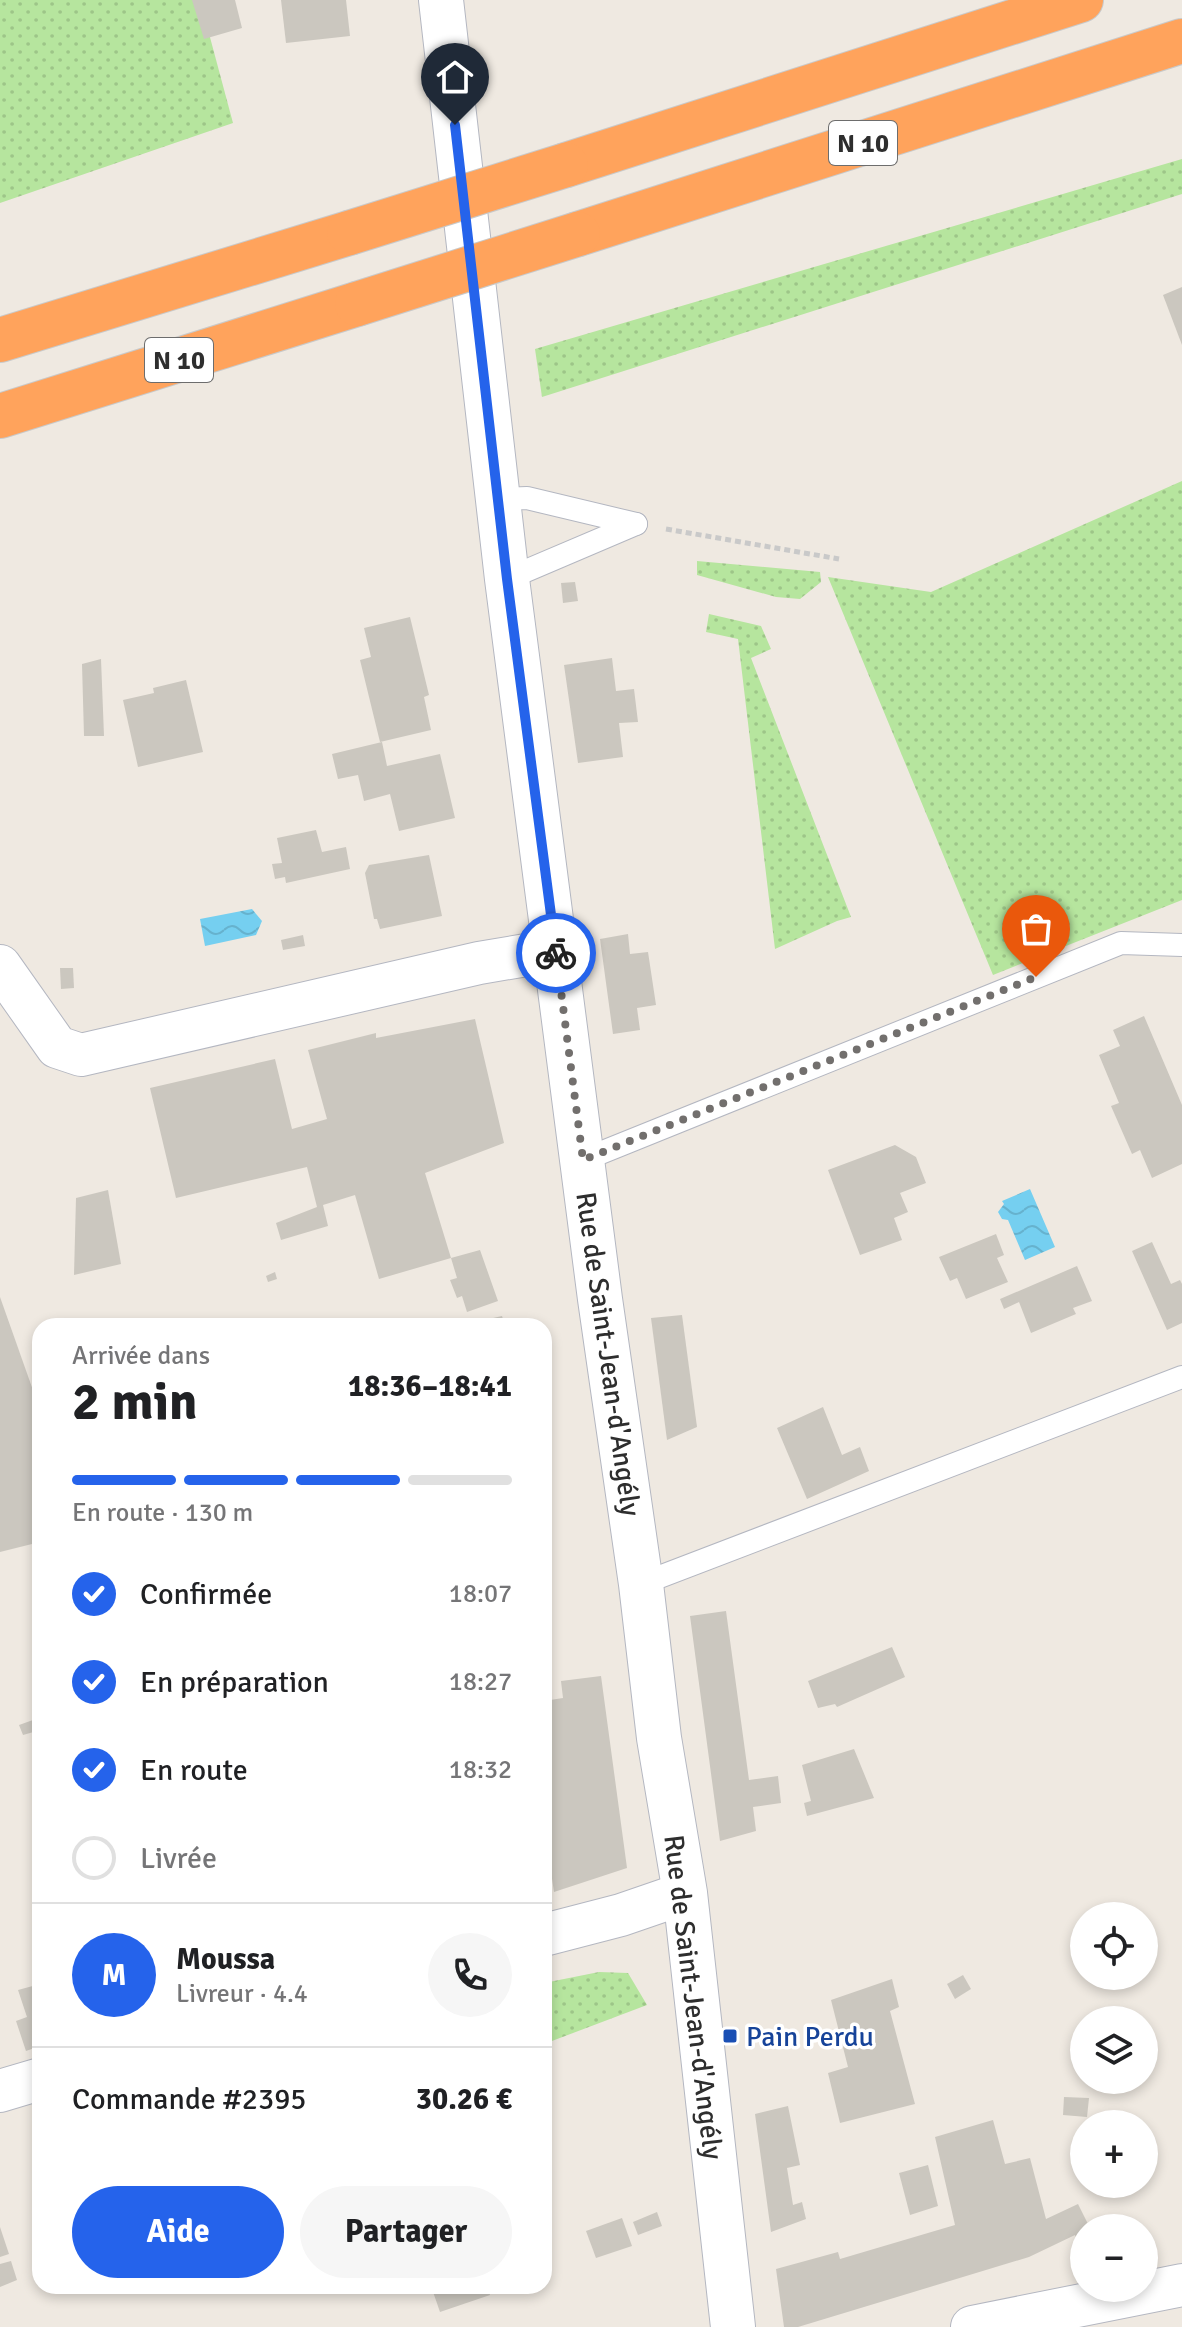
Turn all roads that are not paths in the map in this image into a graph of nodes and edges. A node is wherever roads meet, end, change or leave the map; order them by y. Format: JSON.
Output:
{"nodes":[{"id":1,"x":441,"y":0,"type":"edge"},
{"id":2,"x":1081,"y":0,"type":"edge"},
{"id":3,"x":1182,"y":41,"type":"edge"},
{"id":4,"x":0,"y":340,"type":"edge"},
{"id":5,"x":0,"y":416,"type":"edge"},
{"id":6,"x":497,"y":499,"type":"junction"},
{"id":7,"x":507,"y":579,"type":"junction"},
{"id":8,"x":1182,"y":945,"type":"edge"},
{"id":9,"x":556,"y":950,"type":"junction"},
{"id":10,"x":0,"y":966,"type":"edge"},
{"id":11,"x":583,"y":1160,"type":"junction"},
{"id":12,"x":1182,"y":1377,"type":"edge"},
{"id":13,"x":641,"y":1584,"type":"junction"},
{"id":14,"x":685,"y":1893,"type":"junction"},
{"id":15,"x":552,"y":1933,"type":"edge"},
{"id":16,"x":32,"y":2081,"type":"edge"},
{"id":17,"x":0,"y":2091,"type":"edge"},
{"id":18,"x":1182,"y":2285,"type":"edge"},
{"id":19,"x":733,"y":2327,"type":"edge"},
{"id":20,"x":972,"y":2327,"type":"edge"}],
"edges":[{"from":1,"to":6,"type":"main road","name":"Rue de Saint-Jean-d'Angély"},
{"from":2,"to":4,"type":"highway","number":"N 10","bridge":true},
{"from":3,"to":5,"type":"highway","number":"N 10","bridge":true},
{"from":6,"to":7,"type":"main road","name":"Rue de Saint-Jean-d'Angély"},
{"from":6,"to":7,"type":"lane"},
{"from":7,"to":9,"type":"main road","name":"Rue de Saint-Jean-d'Angély"},
{"from":8,"to":11,"type":"lane"},
{"from":9,"to":10,"type":"street"},
{"from":9,"to":11,"type":"main road","name":"Rue de Saint-Jean-d'Angély"},
{"from":11,"to":13,"type":"main road","name":"Rue de Saint-Jean-d'Angély"},
{"from":12,"to":13,"type":"lane"},
{"from":13,"to":14,"type":"main road","name":"Rue de Saint-Jean-d'Angély"},
{"from":14,"to":15,"type":"street"},
{"from":14,"to":19,"type":"main road","name":"Rue de Saint-Jean-d'Angély"},
{"from":16,"to":17,"type":"street"},
{"from":18,"to":20,"type":"street"}]}
